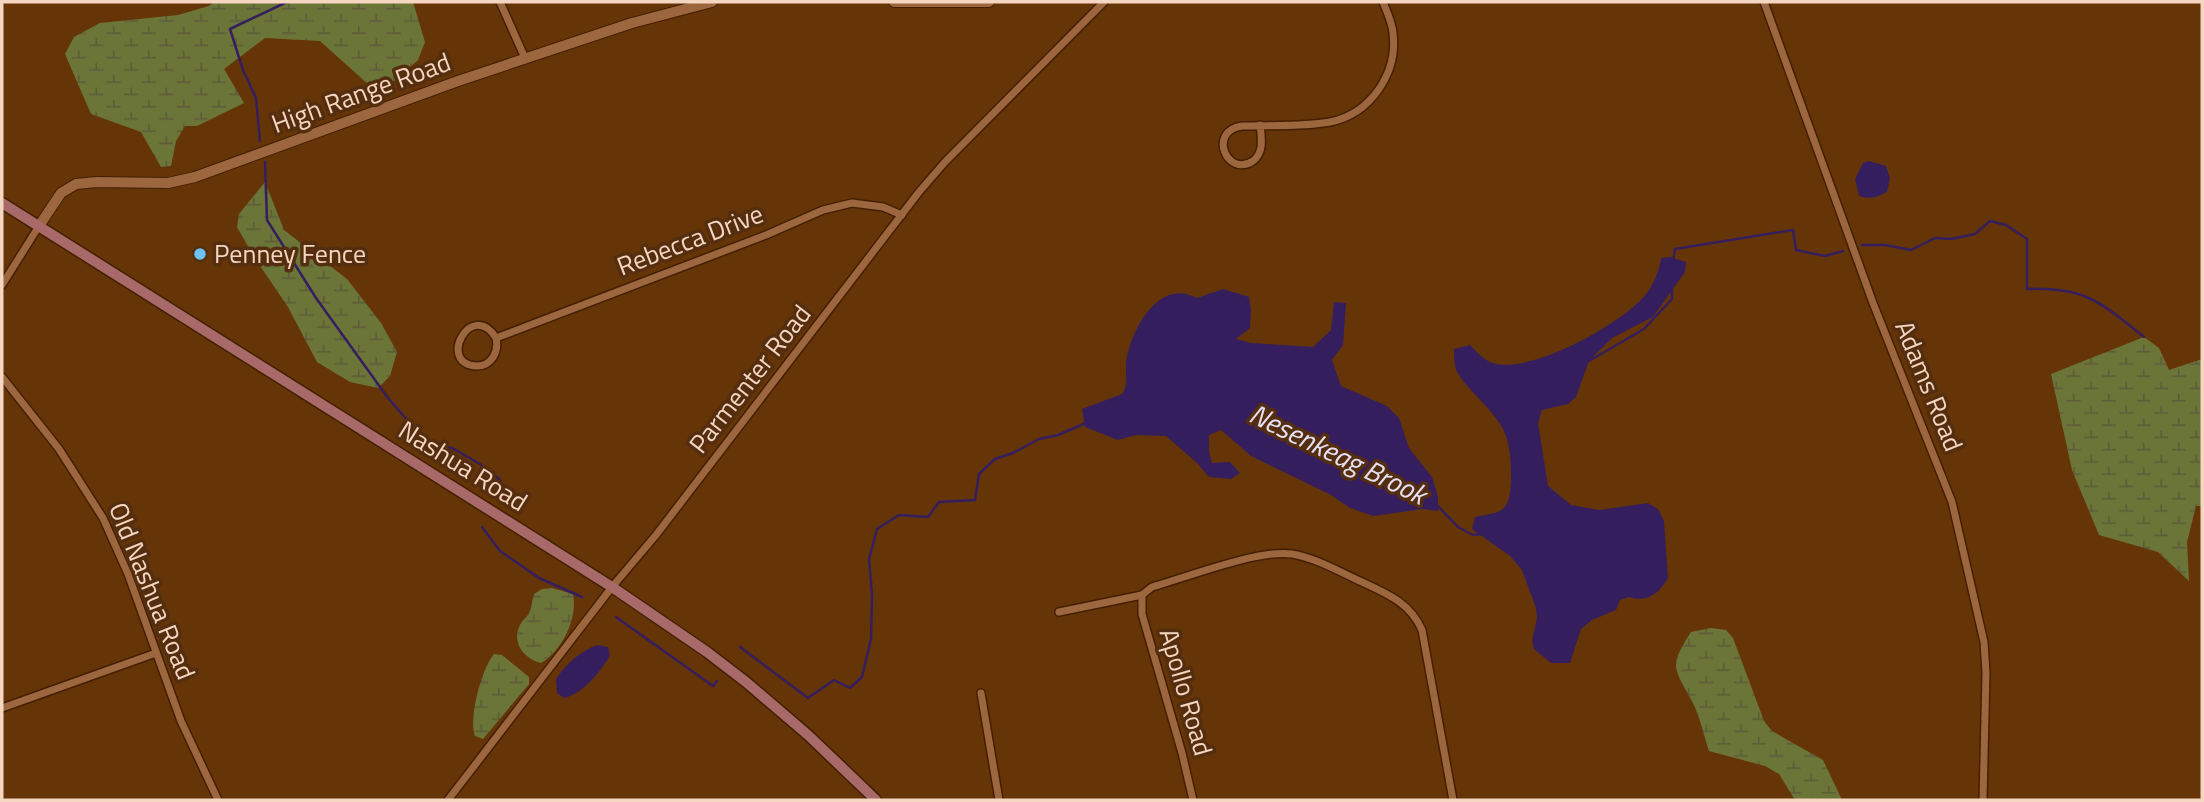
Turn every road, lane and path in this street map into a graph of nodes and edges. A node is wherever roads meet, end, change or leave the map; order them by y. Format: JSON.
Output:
{"nodes":[{"id":1,"x":500,"y":2,"type":"edge"},
{"id":2,"x":712,"y":2,"type":"edge"},
{"id":3,"x":894,"y":2,"type":"edge"},
{"id":4,"x":989,"y":2,"type":"edge"},
{"id":5,"x":1104,"y":2,"type":"edge"},
{"id":6,"x":1383,"y":2,"type":"edge"},
{"id":7,"x":1763,"y":2,"type":"edge"},
{"id":8,"x":525,"y":58,"type":"junction"},
{"id":9,"x":1260,"y":125,"type":"junction"},
{"id":10,"x":2,"y":203,"type":"edge"},
{"id":11,"x":902,"y":215,"type":"junction"},
{"id":12,"x":39,"y":226,"type":"junction"},
{"id":13,"x":2,"y":285,"type":"edge"},
{"id":14,"x":496,"y":338,"type":"junction"},
{"id":15,"x":2,"y":377,"type":"edge"},
{"id":16,"x":612,"y":586,"type":"junction"},
{"id":17,"x":1142,"y":595,"type":"junction"},
{"id":18,"x":1059,"y":611,"type":"dead end"},
{"id":19,"x":156,"y":653,"type":"junction"},
{"id":20,"x":981,"y":693,"type":"dead end"},
{"id":21,"x":2,"y":708,"type":"edge"},
{"id":22,"x":218,"y":800,"type":"edge"},
{"id":23,"x":449,"y":800,"type":"edge"},
{"id":24,"x":876,"y":800,"type":"edge"},
{"id":25,"x":999,"y":800,"type":"edge"},
{"id":26,"x":1193,"y":800,"type":"edge"},
{"id":27,"x":1453,"y":800,"type":"edge"},
{"id":28,"x":1983,"y":800,"type":"edge"}],
"edges":[{"from":1,"to":8,"type":"street"},
{"from":2,"to":8,"type":"street","name":"High Range Road"},
{"from":3,"to":4,"type":"street"},
{"from":5,"to":11,"type":"street","name":"Parmenter Road"},
{"from":6,"to":9,"type":"street"},
{"from":7,"to":28,"type":"street","name":"Adams Road"},
{"from":8,"to":12,"type":"street","name":"High Range Road"},
{"from":9,"to":9,"type":"street"},
{"from":10,"to":12,"type":"main road","name":"Nashua Road"},
{"from":11,"to":14,"type":"street","name":"Rebecca Drive"},
{"from":11,"to":16,"type":"street","name":"Parmenter Road"},
{"from":12,"to":13,"type":"street"},
{"from":12,"to":16,"type":"main road","name":"Nashua Road"},
{"from":14,"to":14,"type":"street"},
{"from":15,"to":19,"type":"street","name":"Old Nashua Road"},
{"from":16,"to":23,"type":"street","name":"Parmenter Road"},
{"from":16,"to":24,"type":"main road","name":"Nashua Road"},
{"from":17,"to":18,"type":"street"},
{"from":17,"to":26,"type":"street","name":"Apollo Road"},
{"from":17,"to":27,"type":"street"},
{"from":19,"to":21,"type":"street"},
{"from":19,"to":22,"type":"street","name":"Old Nashua Road"},
{"from":20,"to":25,"type":"street"}]}
